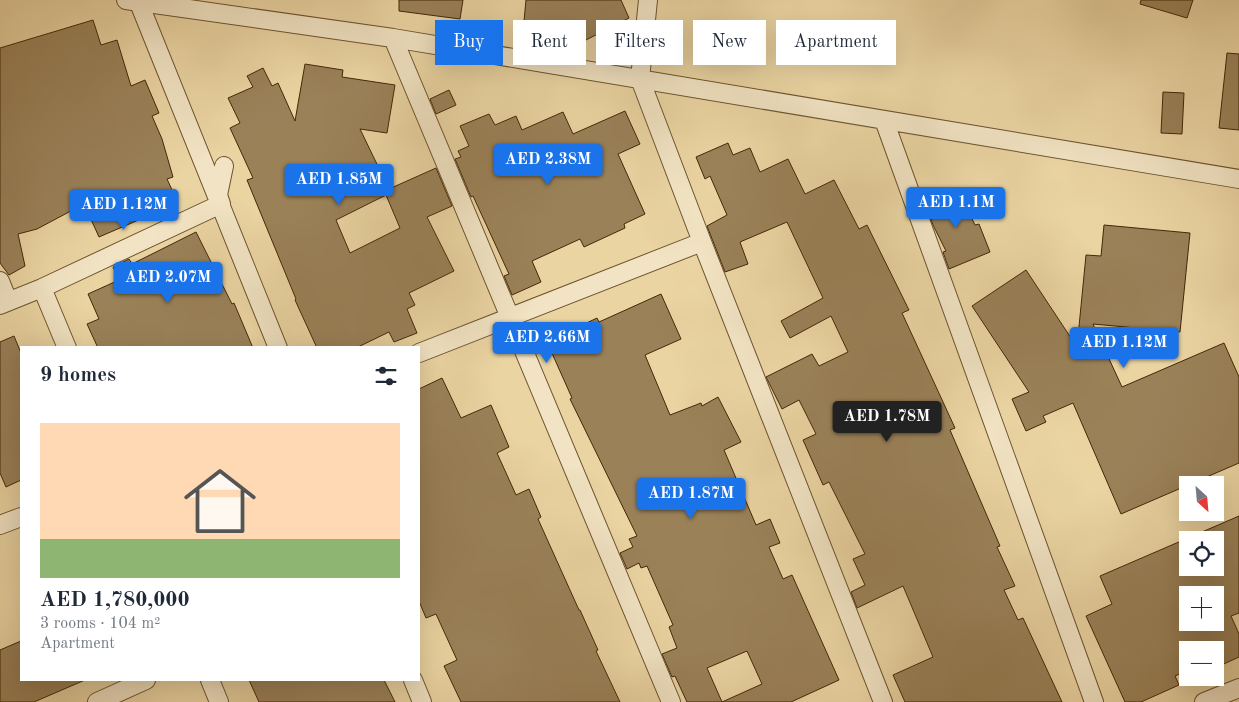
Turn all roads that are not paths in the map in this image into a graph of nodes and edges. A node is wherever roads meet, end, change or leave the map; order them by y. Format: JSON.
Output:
{"nodes":[{"id":1,"x":648,"y":0,"type":"edge"},
{"id":2,"x":133,"y":1,"type":"edge"},
{"id":3,"x":392,"y":38,"type":"junction"},
{"id":4,"x":640,"y":79,"type":"junction"},
{"id":5,"x":884,"y":120,"type":"junction"},
{"id":6,"x":224,"y":166,"type":"dead end"},
{"id":7,"x":1239,"y":179,"type":"edge"},
{"id":8,"x":221,"y":204,"type":"junction"},
{"id":9,"x":702,"y":242,"type":"junction"},
{"id":10,"x":0,"y":281,"type":"edge"},
{"id":11,"x":42,"y":288,"type":"junction"},
{"id":12,"x":4,"y":303,"type":"edge"},
{"id":13,"x":509,"y":316,"type":"junction"},
{"id":14,"x":66,"y":346,"type":"edge"},
{"id":15,"x":277,"y":346,"type":"edge"},
{"id":16,"x":420,"y":353,"type":"edge"},
{"id":17,"x":20,"y":517,"type":"edge"},
{"id":18,"x":0,"y":525,"type":"edge"},
{"id":19,"x":144,"y":681,"type":"edge"},
{"id":20,"x":210,"y":681,"type":"edge"},
{"id":21,"x":413,"y":681,"type":"edge"},
{"id":22,"x":1239,"y":688,"type":"edge"},
{"id":23,"x":97,"y":702,"type":"edge"},
{"id":24,"x":219,"y":702,"type":"edge"},
{"id":25,"x":422,"y":702,"type":"edge"},
{"id":26,"x":671,"y":702,"type":"edge"},
{"id":27,"x":883,"y":702,"type":"edge"},
{"id":28,"x":1094,"y":702,"type":"edge"},
{"id":29,"x":1204,"y":702,"type":"edge"}],
"edges":[{"from":1,"to":4,"type":"street"},
{"from":2,"to":3,"type":"street"},
{"from":2,"to":8,"type":"street"},
{"from":3,"to":4,"type":"street"},
{"from":3,"to":13,"type":"street"},
{"from":4,"to":5,"type":"street"},
{"from":4,"to":9,"type":"street"},
{"from":5,"to":7,"type":"street"},
{"from":5,"to":28,"type":"street"},
{"from":6,"to":8,"type":"street"},
{"from":8,"to":11,"type":"street"},
{"from":8,"to":15,"type":"street"},
{"from":9,"to":13,"type":"street"},
{"from":9,"to":27,"type":"street"},
{"from":10,"to":12,"type":"street"},
{"from":11,"to":12,"type":"street"},
{"from":11,"to":14,"type":"street"},
{"from":13,"to":16,"type":"street"},
{"from":13,"to":26,"type":"street"},
{"from":17,"to":18,"type":"street"},
{"from":19,"to":23,"type":"street"},
{"from":20,"to":24,"type":"street"},
{"from":21,"to":25,"type":"street"},
{"from":22,"to":29,"type":"street"}]}
